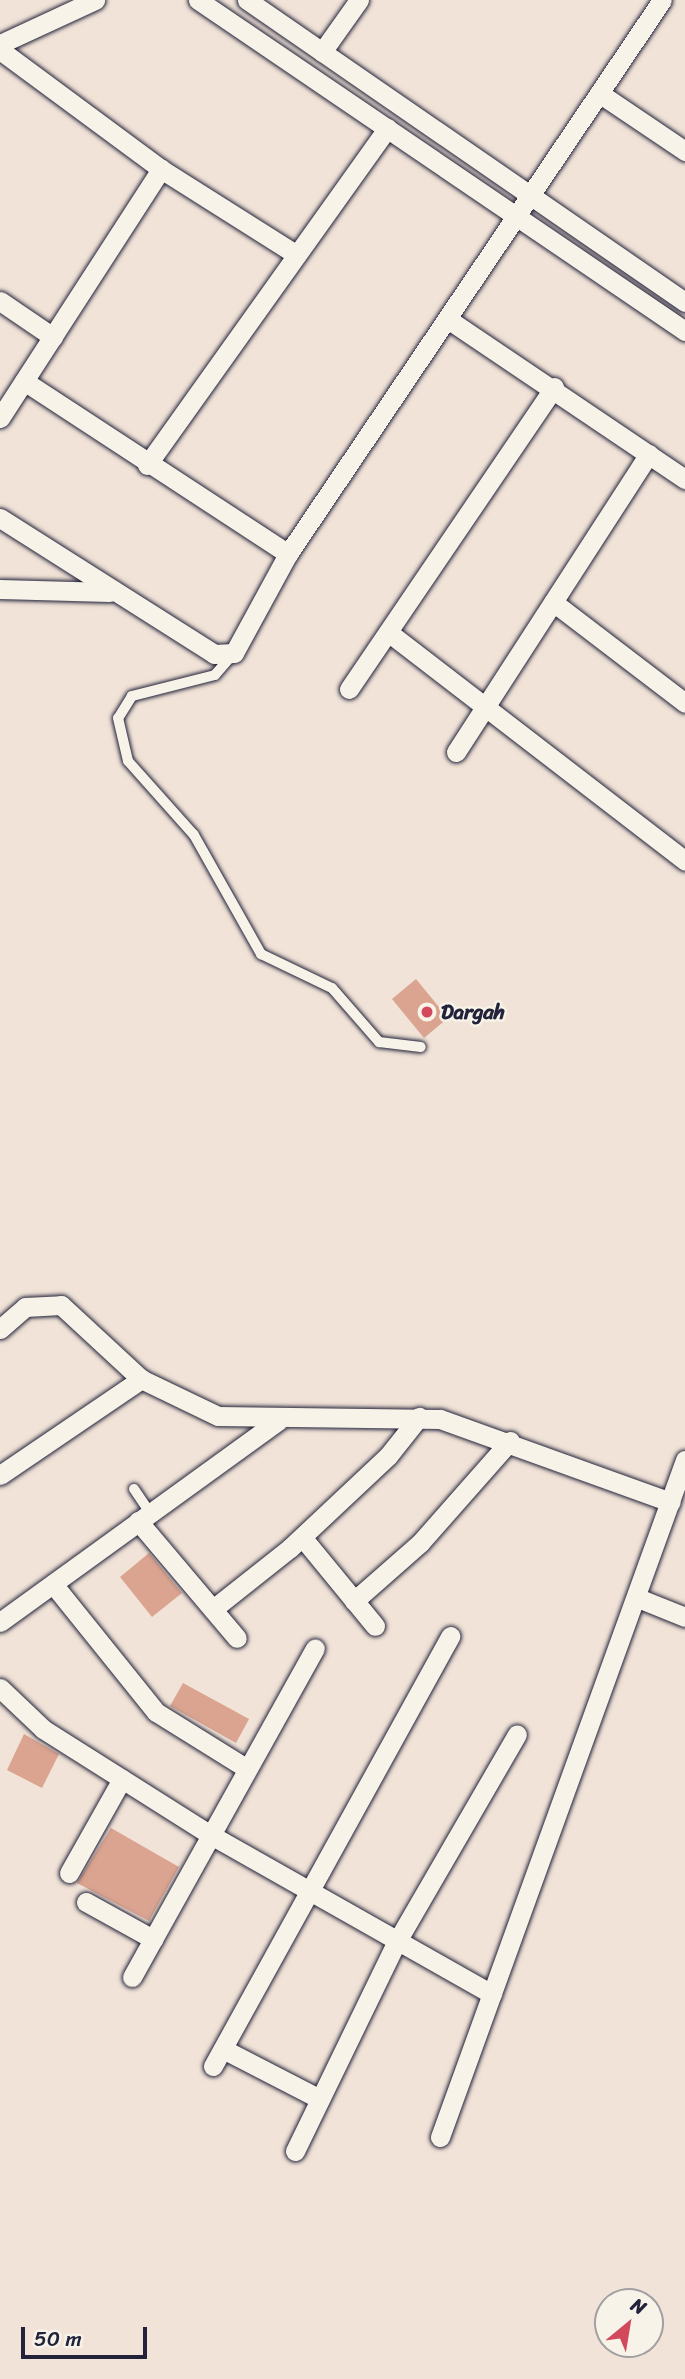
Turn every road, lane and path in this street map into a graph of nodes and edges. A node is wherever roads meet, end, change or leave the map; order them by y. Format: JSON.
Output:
{"nodes":[{"id":1,"x":95,"y":0,"type":"edge"},
{"id":2,"x":198,"y":0,"type":"edge"},
{"id":3,"x":247,"y":0,"type":"edge"},
{"id":4,"x":359,"y":0,"type":"edge"},
{"id":5,"x":662,"y":0,"type":"edge"},
{"id":6,"x":0,"y":44,"type":"edge"},
{"id":7,"x":0,"y":50,"type":"edge"},
{"id":8,"x":322,"y":52,"type":"junction"},
{"id":9,"x":599,"y":93,"type":"junction"},
{"id":10,"x":387,"y":128,"type":"junction"},
{"id":11,"x":685,"y":151,"type":"edge"},
{"id":12,"x":161,"y":169,"type":"junction"},
{"id":13,"x":529,"y":193,"type":"junction"},
{"id":14,"x":514,"y":216,"type":"junction"},
{"id":15,"x":294,"y":253,"type":"junction"},
{"id":16,"x":0,"y":301,"type":"edge"},
{"id":17,"x":685,"y":302,"type":"edge"},
{"id":18,"x":449,"y":320,"type":"junction"},
{"id":19,"x":685,"y":331,"type":"edge"},
{"id":20,"x":53,"y":337,"type":"junction"},
{"id":21,"x":24,"y":381,"type":"junction"},
{"id":22,"x":554,"y":387,"type":"junction"},
{"id":23,"x":0,"y":418,"type":"edge"},
{"id":24,"x":649,"y":454,"type":"junction"},
{"id":25,"x":147,"y":465,"type":"junction"},
{"id":26,"x":685,"y":479,"type":"edge"},
{"id":27,"x":0,"y":519,"type":"edge"},
{"id":28,"x":288,"y":554,"type":"junction"},
{"id":29,"x":0,"y":589,"type":"edge"},
{"id":30,"x":109,"y":592,"type":"junction"},
{"id":31,"x":553,"y":601,"type":"junction"},
{"id":32,"x":388,"y":632,"type":"junction"},
{"id":33,"x":234,"y":653,"type":"junction"},
{"id":34,"x":349,"y":689,"type":"dead end"},
{"id":35,"x":685,"y":703,"type":"edge"},
{"id":36,"x":485,"y":708,"type":"junction"},
{"id":37,"x":456,"y":752,"type":"dead end"},
{"id":38,"x":685,"y":861,"type":"edge"},
{"id":39,"x":421,"y":1047,"type":"dead end"},
{"id":40,"x":0,"y":1329,"type":"edge"},
{"id":41,"x":141,"y":1379,"type":"junction"},
{"id":42,"x":419,"y":1417,"type":"junction"},
{"id":43,"x":279,"y":1420,"type":"junction"},
{"id":44,"x":510,"y":1441,"type":"junction"},
{"id":45,"x":685,"y":1460,"type":"edge"},
{"id":46,"x":0,"y":1475,"type":"edge"},
{"id":47,"x":134,"y":1489,"type":"dead end"},
{"id":48,"x":671,"y":1502,"type":"junction"},
{"id":49,"x":144,"y":1517,"type":"junction"},
{"id":50,"x":302,"y":1537,"type":"junction"},
{"id":51,"x":53,"y":1584,"type":"junction"},
{"id":52,"x":638,"y":1598,"type":"junction"},
{"id":53,"x":354,"y":1601,"type":"junction"},
{"id":54,"x":213,"y":1609,"type":"junction"},
{"id":55,"x":685,"y":1617,"type":"edge"},
{"id":56,"x":0,"y":1622,"type":"edge"},
{"id":57,"x":375,"y":1626,"type":"dead end"},
{"id":58,"x":450,"y":1636,"type":"dead end"},
{"id":59,"x":237,"y":1638,"type":"dead end"},
{"id":60,"x":315,"y":1648,"type":"dead end"},
{"id":61,"x":0,"y":1688,"type":"edge"},
{"id":62,"x":517,"y":1734,"type":"dead end"},
{"id":63,"x":246,"y":1768,"type":"junction"},
{"id":64,"x":122,"y":1779,"type":"junction"},
{"id":65,"x":209,"y":1834,"type":"junction"},
{"id":66,"x":69,"y":1873,"type":"dead end"},
{"id":67,"x":310,"y":1893,"type":"junction"},
{"id":68,"x":86,"y":1902,"type":"dead end"},
{"id":69,"x":153,"y":1939,"type":"junction"},
{"id":70,"x":396,"y":1943,"type":"junction"},
{"id":71,"x":132,"y":1978,"type":"dead end"},
{"id":72,"x":492,"y":1994,"type":"junction"},
{"id":73,"x":320,"y":2099,"type":"junction"},
{"id":74,"x":440,"y":2137,"type":"dead end"},
{"id":75,"x":295,"y":2151,"type":"dead end"}],
"edges":[{"from":1,"to":6,"type":"street"},
{"from":2,"to":10,"type":"street"},
{"from":3,"to":8,"type":"street"},
{"from":4,"to":8,"type":"street"},
{"from":5,"to":9,"type":"street"},
{"from":7,"to":12,"type":"street"},
{"from":8,"to":13,"type":"street"},
{"from":9,"to":11,"type":"street"},
{"from":9,"to":13,"type":"street"},
{"from":10,"to":14,"type":"street"},
{"from":10,"to":15,"type":"street"},
{"from":12,"to":15,"type":"street"},
{"from":12,"to":20,"type":"street"},
{"from":13,"to":14,"type":"street"},
{"from":13,"to":17,"type":"street"},
{"from":14,"to":18,"type":"street"},
{"from":14,"to":19,"type":"street"},
{"from":15,"to":25,"type":"street"},
{"from":16,"to":20,"type":"street"},
{"from":18,"to":22,"type":"street"},
{"from":18,"to":28,"type":"street"},
{"from":20,"to":21,"type":"street"},
{"from":21,"to":23,"type":"street"},
{"from":21,"to":25,"type":"street"},
{"from":22,"to":24,"type":"street"},
{"from":22,"to":32,"type":"street"},
{"from":24,"to":26,"type":"street"},
{"from":24,"to":31,"type":"street"},
{"from":25,"to":28,"type":"street"},
{"from":27,"to":30,"type":"street"},
{"from":28,"to":33,"type":"street"},
{"from":29,"to":30,"type":"street"},
{"from":30,"to":33,"type":"street"},
{"from":31,"to":35,"type":"street"},
{"from":31,"to":36,"type":"street"},
{"from":32,"to":34,"type":"street"},
{"from":32,"to":36,"type":"street"},
{"from":33,"to":39,"type":"lane"},
{"from":36,"to":37,"type":"street"},
{"from":36,"to":38,"type":"street"},
{"from":40,"to":41,"type":"street"},
{"from":41,"to":43,"type":"street"},
{"from":41,"to":46,"type":"street"},
{"from":42,"to":43,"type":"street"},
{"from":42,"to":44,"type":"street"},
{"from":42,"to":50,"type":"street"},
{"from":43,"to":49,"type":"street"},
{"from":44,"to":48,"type":"street"},
{"from":44,"to":53,"type":"street"},
{"from":45,"to":48,"type":"street"},
{"from":47,"to":49,"type":"lane"},
{"from":48,"to":52,"type":"street"},
{"from":49,"to":51,"type":"street"},
{"from":49,"to":54,"type":"street"},
{"from":50,"to":53,"type":"street"},
{"from":50,"to":54,"type":"street"},
{"from":51,"to":56,"type":"street"},
{"from":51,"to":63,"type":"street"},
{"from":52,"to":55,"type":"street"},
{"from":52,"to":72,"type":"street"},
{"from":53,"to":57,"type":"street"},
{"from":54,"to":59,"type":"street"},
{"from":58,"to":67,"type":"street"},
{"from":60,"to":63,"type":"street"},
{"from":61,"to":64,"type":"street"},
{"from":62,"to":70,"type":"street"},
{"from":63,"to":65,"type":"street"},
{"from":64,"to":65,"type":"street"},
{"from":64,"to":66,"type":"street"},
{"from":65,"to":67,"type":"street"},
{"from":65,"to":69,"type":"street"},
{"from":67,"to":70,"type":"street"},
{"from":67,"to":73,"type":"street"},
{"from":68,"to":69,"type":"street"},
{"from":69,"to":71,"type":"street"},
{"from":70,"to":72,"type":"street"},
{"from":70,"to":73,"type":"street"},
{"from":72,"to":74,"type":"street"},
{"from":73,"to":75,"type":"street"}]}
